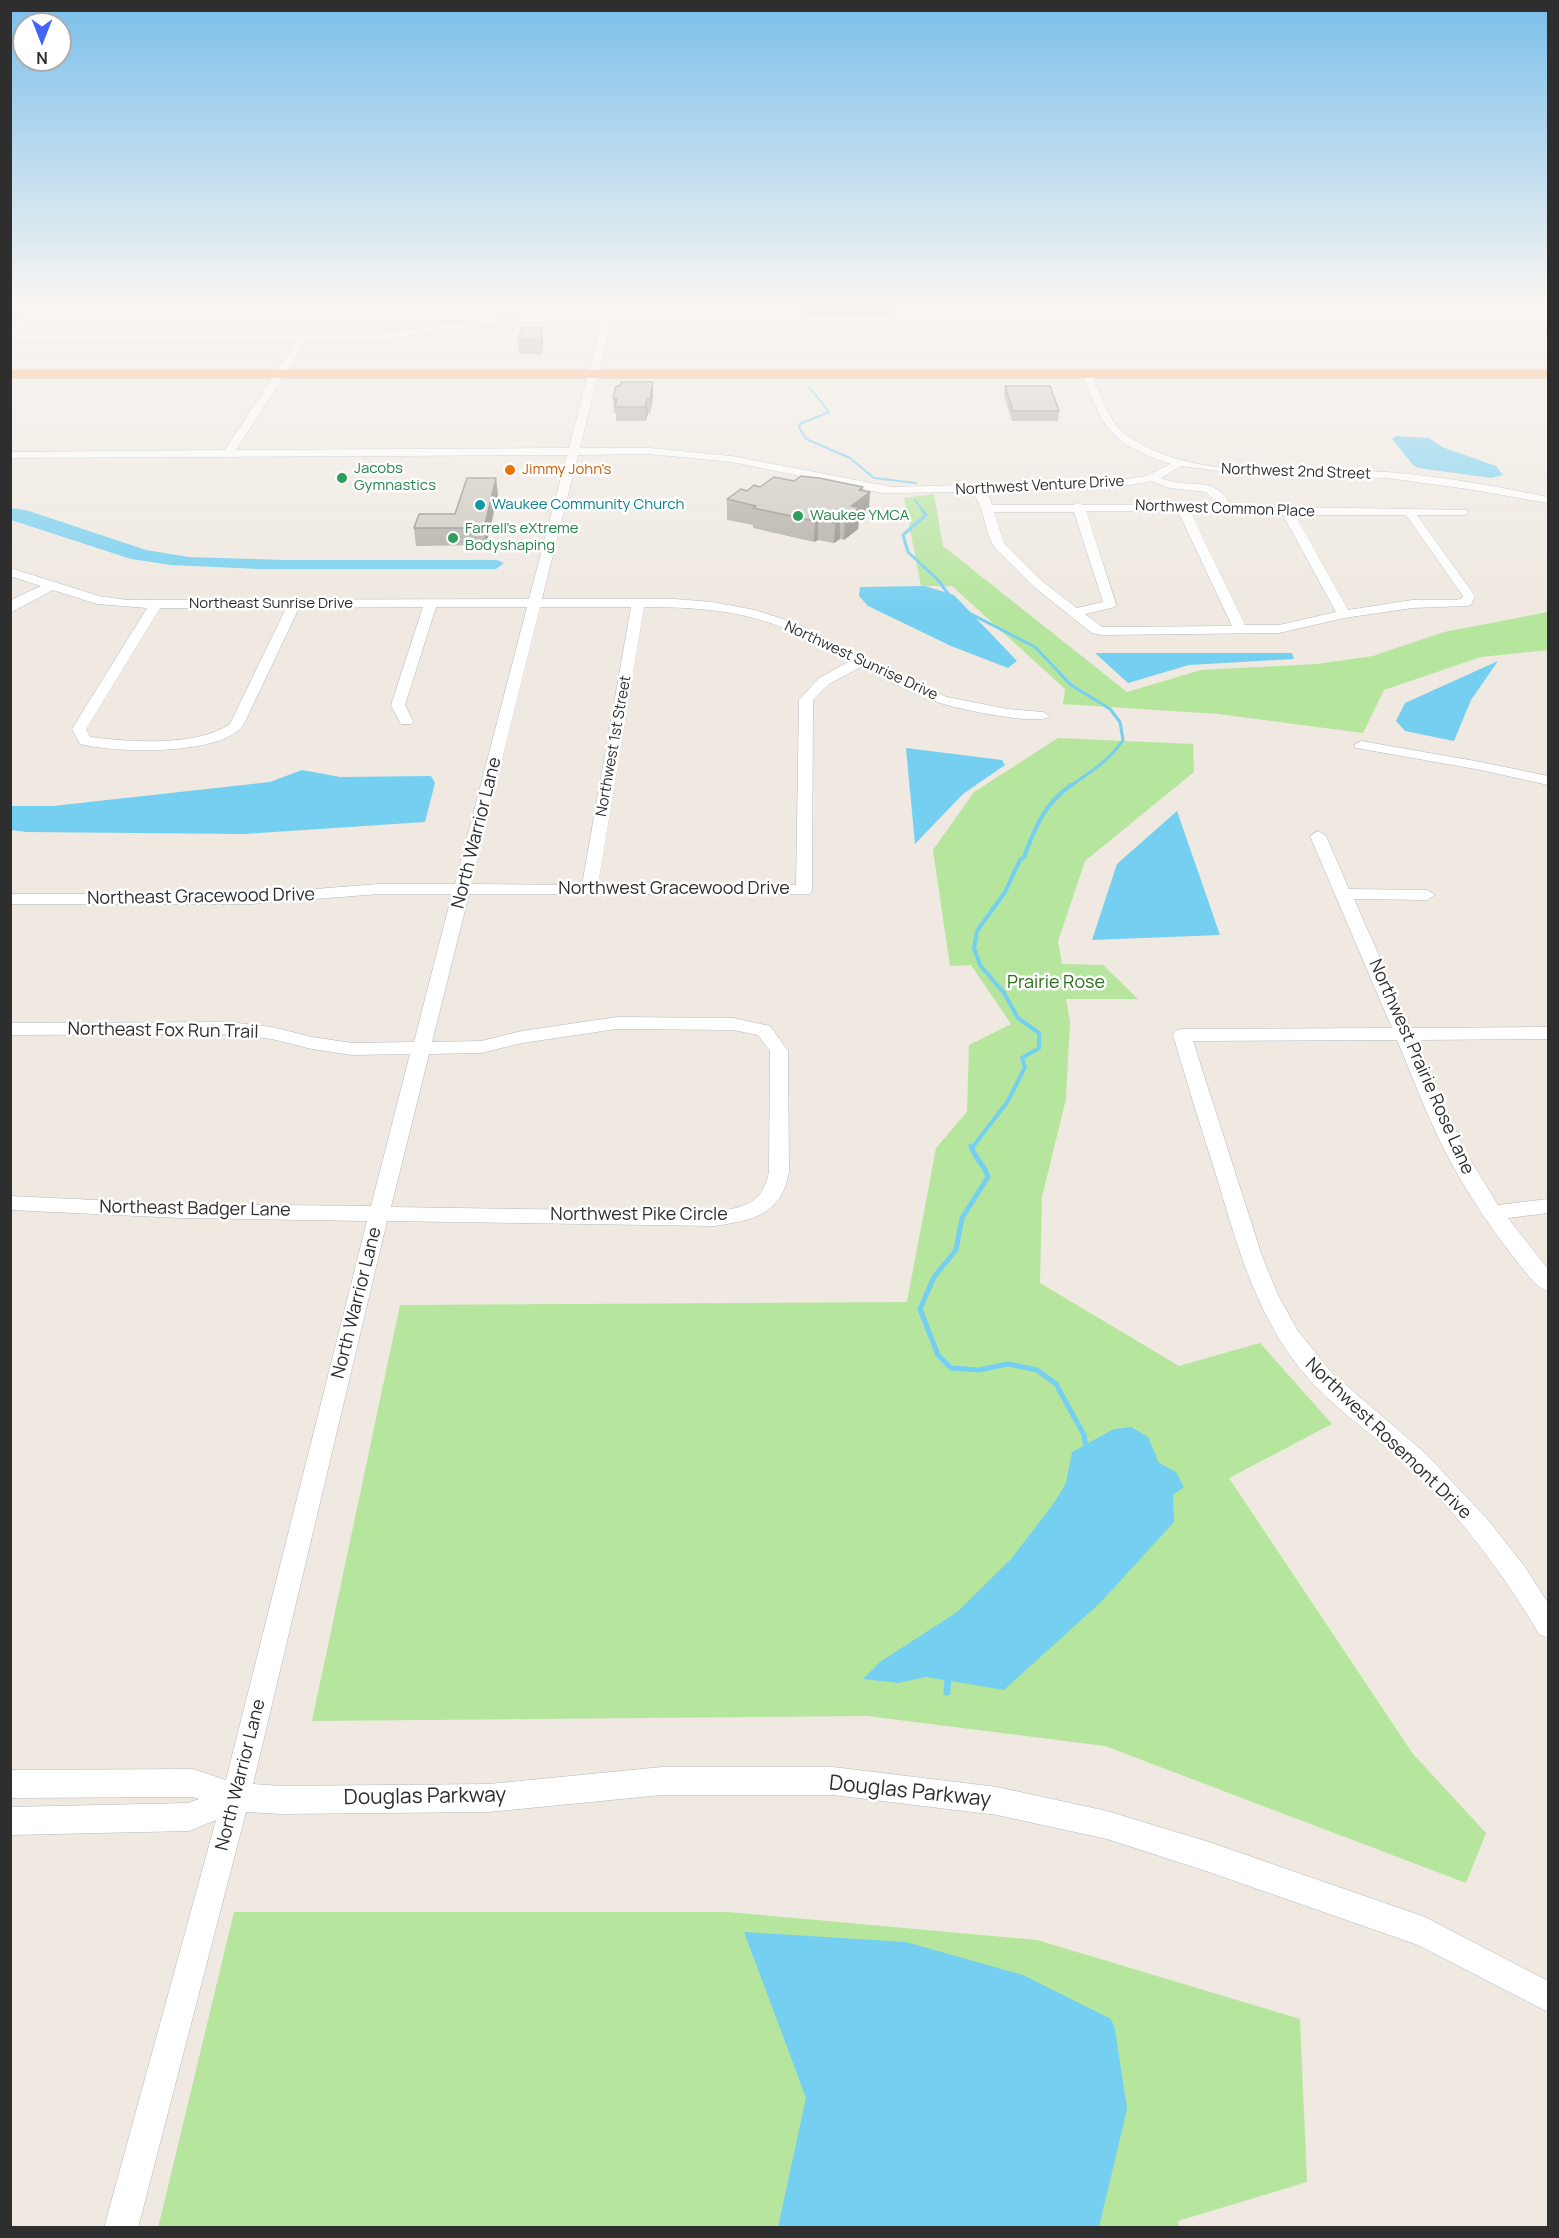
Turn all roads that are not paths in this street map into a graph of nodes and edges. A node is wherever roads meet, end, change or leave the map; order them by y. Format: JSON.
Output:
{"nodes":[{"id":1,"x":260,"y":404,"type":"edge"},
{"id":2,"x":586,"y":404,"type":"edge"},
{"id":3,"x":1100,"y":404,"type":"edge"},
{"id":4,"x":573,"y":453,"type":"junction"},
{"id":5,"x":228,"y":454,"type":"junction"},
{"id":6,"x":10,"y":455,"type":"edge"},
{"id":7,"x":1180,"y":462,"type":"junction"},
{"id":8,"x":1152,"y":478,"type":"junction"},
{"id":9,"x":975,"y":489,"type":"junction"},
{"id":10,"x":1548,"y":500,"type":"edge"},
{"id":11,"x":1078,"y":506,"type":"junction"},
{"id":12,"x":1182,"y":507,"type":"junction"},
{"id":13,"x":987,"y":509,"type":"junction"},
{"id":14,"x":1228,"y":509,"type":"junction"},
{"id":15,"x":1287,"y":512,"type":"junction"},
{"id":16,"x":1409,"y":512,"type":"junction"},
{"id":17,"x":1463,"y":512,"type":"dead end"},
{"id":18,"x":10,"y":572,"type":"edge"},
{"id":19,"x":52,"y":586,"type":"junction"},
{"id":20,"x":638,"y":603,"type":"junction"},
{"id":21,"x":294,"y":604,"type":"junction"},
{"id":22,"x":431,"y":604,"type":"junction"},
{"id":23,"x":536,"y":604,"type":"junction"},
{"id":24,"x":155,"y":605,"type":"junction"},
{"id":25,"x":10,"y":609,"type":"edge"},
{"id":26,"x":1075,"y":613,"type":"junction"},
{"id":27,"x":1344,"y":614,"type":"junction"},
{"id":28,"x":1241,"y":631,"type":"junction"},
{"id":29,"x":862,"y":661,"type":"junction"},
{"id":30,"x":1043,"y":716,"type":"dead end"},
{"id":31,"x":406,"y":722,"type":"dead end"},
{"id":32,"x":1361,"y":745,"type":"dead end"},
{"id":33,"x":1548,"y":781,"type":"edge"},
{"id":34,"x":1318,"y":836,"type":"dead end"},
{"id":35,"x":463,"y":888,"type":"junction"},
{"id":36,"x":589,"y":890,"type":"junction"},
{"id":37,"x":1345,"y":894,"type":"junction"},
{"id":38,"x":1427,"y":895,"type":"dead end"},
{"id":39,"x":10,"y":900,"type":"edge"},
{"id":40,"x":10,"y":1029,"type":"edge"},
{"id":41,"x":1403,"y":1032,"type":"junction"},
{"id":42,"x":1548,"y":1032,"type":"edge"},
{"id":43,"x":422,"y":1049,"type":"junction"},
{"id":44,"x":10,"y":1203,"type":"edge"},
{"id":45,"x":1548,"y":1206,"type":"edge"},
{"id":46,"x":380,"y":1212,"type":"junction"},
{"id":47,"x":1492,"y":1213,"type":"junction"},
{"id":48,"x":1548,"y":1283,"type":"edge"},
{"id":49,"x":1548,"y":1626,"type":"edge"},
{"id":50,"x":10,"y":1784,"type":"edge"},
{"id":51,"x":235,"y":1797,"type":"junction"},
{"id":52,"x":10,"y":1821,"type":"edge"},
{"id":53,"x":1548,"y":1997,"type":"edge"},
{"id":54,"x":121,"y":2228,"type":"edge"}],
"edges":[{"from":1,"to":5,"type":"street"},
{"from":2,"to":4,"type":"street","name":"North Warrior Lane"},
{"from":3,"to":7,"type":"street","name":"Northwest 2nd Street"},
{"from":4,"to":5,"type":"street","name":"Northwest Venture Drive"},
{"from":4,"to":9,"type":"street","name":"Northwest Venture Drive"},
{"from":4,"to":23,"type":"street","name":"North Warrior Lane"},
{"from":5,"to":6,"type":"street","name":"Northwest Venture Drive"},
{"from":7,"to":8,"type":"street","name":"Northwest Venture Drive"},
{"from":7,"to":10,"type":"street","name":"Northwest 2nd Street"},
{"from":8,"to":9,"type":"street","name":"Northwest Venture Drive"},
{"from":8,"to":14,"type":"street"},
{"from":9,"to":13,"type":"street"},
{"from":11,"to":12,"type":"street","name":"Northwest Common Place"},
{"from":11,"to":13,"type":"street","name":"Northwest Common Place"},
{"from":11,"to":26,"type":"street"},
{"from":12,"to":14,"type":"street","name":"Northwest Common Place"},
{"from":12,"to":28,"type":"street"},
{"from":13,"to":26,"type":"street"},
{"from":14,"to":15,"type":"street","name":"Northwest Common Place"},
{"from":15,"to":16,"type":"street","name":"Northwest Common Place"},
{"from":15,"to":27,"type":"street"},
{"from":16,"to":17,"type":"street","name":"Northwest Common Place"},
{"from":16,"to":27,"type":"street"},
{"from":18,"to":19,"type":"street","name":"Northeast Sunrise Drive"},
{"from":19,"to":24,"type":"street","name":"Northeast Sunrise Drive"},
{"from":19,"to":25,"type":"street"},
{"from":20,"to":23,"type":"street","name":"Northwest Sunrise Drive"},
{"from":20,"to":29,"type":"street","name":"Northwest Sunrise Drive"},
{"from":20,"to":36,"type":"street","name":"Northwest 1st Street"},
{"from":21,"to":22,"type":"street","name":"Northeast Sunrise Drive"},
{"from":21,"to":24,"type":"street","name":"Northeast Sunrise Drive"},
{"from":21,"to":24,"type":"street"},
{"from":22,"to":23,"type":"street","name":"Northeast Sunrise Drive"},
{"from":22,"to":31,"type":"street"},
{"from":23,"to":35,"type":"street","name":"North Warrior Lane"},
{"from":26,"to":28,"type":"street"},
{"from":27,"to":28,"type":"street"},
{"from":29,"to":30,"type":"street","name":"Northwest Sunrise Drive"},
{"from":29,"to":36,"type":"street","name":"Northwest Gracewood Drive"},
{"from":32,"to":33,"type":"street"},
{"from":34,"to":37,"type":"street","name":"Northwest Prairie Rose Lane"},
{"from":35,"to":36,"type":"street","name":"Northwest Gracewood Drive"},
{"from":35,"to":39,"type":"street","name":"Northeast Gracewood Drive"},
{"from":35,"to":43,"type":"street","name":"North Warrior Lane"},
{"from":37,"to":38,"type":"street"},
{"from":37,"to":41,"type":"street","name":"Northwest Prairie Rose Lane"},
{"from":40,"to":43,"type":"street","name":"Northeast Fox Run Trail"},
{"from":41,"to":42,"type":"street"},
{"from":41,"to":47,"type":"street","name":"Northwest Prairie Rose Lane"},
{"from":41,"to":49,"type":"street","name":"Northwest Rosemont Drive"},
{"from":43,"to":46,"type":"street","name":"North Warrior Lane"},
{"from":43,"to":46,"type":"street","name":"Northwest Pike Circle"},
{"from":44,"to":46,"type":"street","name":"Northeast Badger Lane"},
{"from":45,"to":47,"type":"street"},
{"from":46,"to":51,"type":"street","name":"North Warrior Lane"},
{"from":47,"to":48,"type":"street","name":"Northwest Prairie Rose Lane"},
{"from":50,"to":51,"type":"street","name":"Douglas Parkway"},
{"from":51,"to":52,"type":"street","name":"Douglas Parkway"},
{"from":51,"to":53,"type":"street","name":"Douglas Parkway"},
{"from":51,"to":54,"type":"street","name":"North Warrior Lane"}]}
